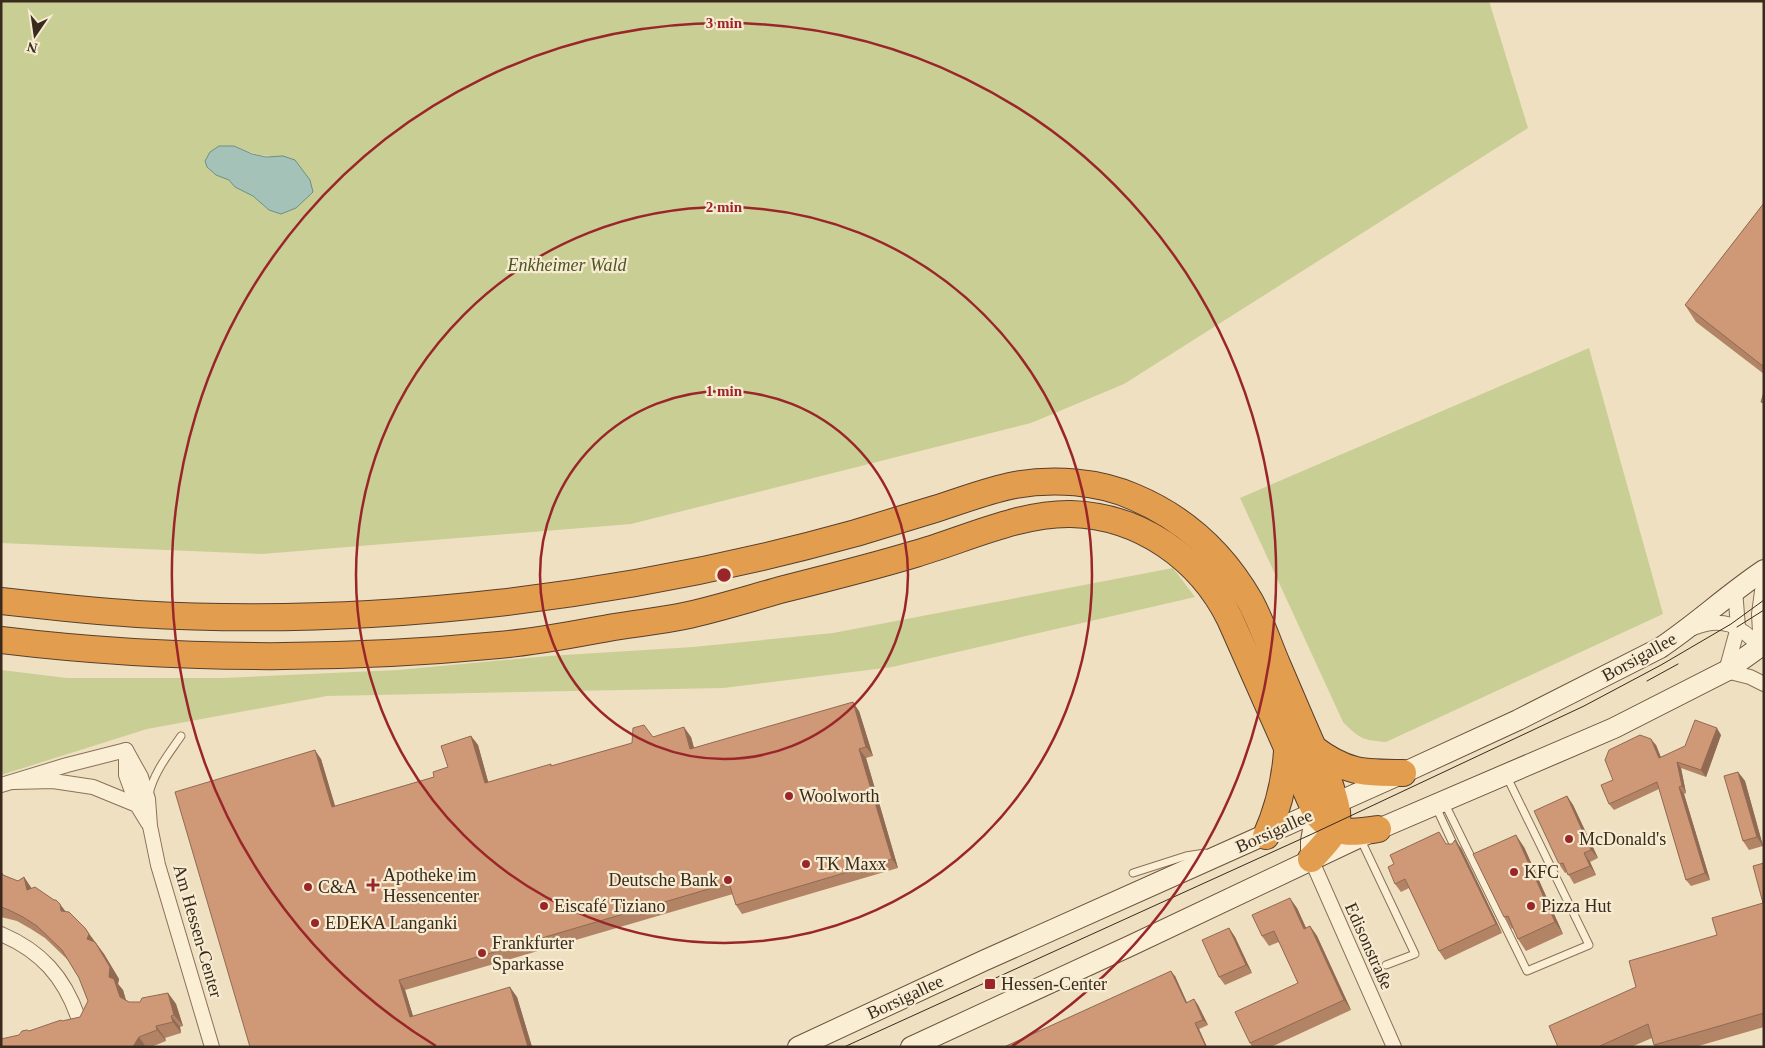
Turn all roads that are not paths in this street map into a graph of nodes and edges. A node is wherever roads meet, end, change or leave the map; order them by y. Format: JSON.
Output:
{"nodes":[{"id":1,"x":1764,"y":570,"type":"edge"},
{"id":2,"x":1764,"y":576,"type":"edge"},
{"id":3,"x":1735,"y":590,"type":"junction"},
{"id":4,"x":1,"y":601,"type":"edge"},
{"id":5,"x":1761,"y":616,"type":"edge"},
{"id":6,"x":1738,"y":627,"type":"junction"},
{"id":7,"x":1681,"y":633,"type":"junction"},
{"id":8,"x":1,"y":640,"type":"edge"},
{"id":9,"x":1763,"y":648,"type":"edge"},
{"id":10,"x":1726,"y":671,"type":"junction"},
{"id":11,"x":1764,"y":684,"type":"edge"},
{"id":12,"x":181,"y":736,"type":"dead end"},
{"id":13,"x":1300,"y":749,"type":"junction"},
{"id":14,"x":1403,"y":773,"type":"junction"},
{"id":15,"x":1506,"y":774,"type":"junction"},
{"id":16,"x":7,"y":784,"type":"edge"},
{"id":17,"x":142,"y":802,"type":"junction"},
{"id":18,"x":1439,"y":803,"type":"junction"},
{"id":19,"x":1326,"y":808,"type":"junction"},
{"id":20,"x":1358,"y":832,"type":"junction"},
{"id":21,"x":1266,"y":836,"type":"junction"},
{"id":22,"x":1455,"y":848,"type":"edge"},
{"id":23,"x":1230,"y":850,"type":"junction"},
{"id":24,"x":1311,"y":860,"type":"junction"},
{"id":25,"x":1133,"y":873,"type":"dead end"},
{"id":26,"x":1,"y":934,"type":"edge"},
{"id":27,"x":1386,"y":965,"type":"dead end"},
{"id":28,"x":78,"y":1017,"type":"edge"},
{"id":29,"x":915,"y":1046,"type":"edge"},
{"id":30,"x":212,"y":1047,"type":"edge"},
{"id":31,"x":798,"y":1047,"type":"edge"},
{"id":32,"x":1394,"y":1047,"type":"edge"}],
"edges":[{"from":1,"to":3,"type":"main road","name":"Borsigallee"},
{"from":2,"to":5,"type":"street"},
{"from":3,"to":6,"type":"street"},
{"from":3,"to":7,"type":"main road","name":"Borsigallee"},
{"from":4,"to":13,"type":"highway"},
{"from":5,"to":9,"type":"street"},
{"from":6,"to":7,"type":"street"},
{"from":6,"to":9,"type":"street"},
{"from":6,"to":10,"type":"street"},
{"from":7,"to":14,"type":"main road","name":"Borsigallee"},
{"from":8,"to":13,"type":"highway"},
{"from":9,"to":10,"type":"main road"},
{"from":10,"to":11,"type":"street"},
{"from":10,"to":15,"type":"main road"},
{"from":12,"to":17,"type":"lane"},
{"from":13,"to":14,"type":"highway"},
{"from":13,"to":19,"type":"highway"},
{"from":13,"to":21,"type":"highway"},
{"from":14,"to":19,"type":"main road","name":"Borsigallee"},
{"from":15,"to":18,"type":"main road"},
{"from":15,"to":18,"type":"lane"},
{"from":16,"to":17,"type":"street","name":"Am Hessen-Center"},
{"from":16,"to":17,"type":"street","name":"Am Hessen-Center"},
{"from":17,"to":30,"type":"street","name":"Am Hessen-Center"},
{"from":18,"to":20,"type":"main road"},
{"from":18,"to":22,"type":"lane"},
{"from":19,"to":20,"type":"highway"},
{"from":19,"to":21,"type":"main road","name":"Borsigallee"},
{"from":19,"to":24,"type":"main road"},
{"from":20,"to":24,"type":"highway"},
{"from":20,"to":27,"type":"lane"},
{"from":21,"to":23,"type":"main road","name":"Borsigallee"},
{"from":23,"to":25,"type":"lane"},
{"from":23,"to":31,"type":"main road","name":"Borsigallee"},
{"from":24,"to":29,"type":"main road"},
{"from":24,"to":32,"type":"street","name":"Edisonstraße"},
{"from":26,"to":28,"type":"street"}]}
